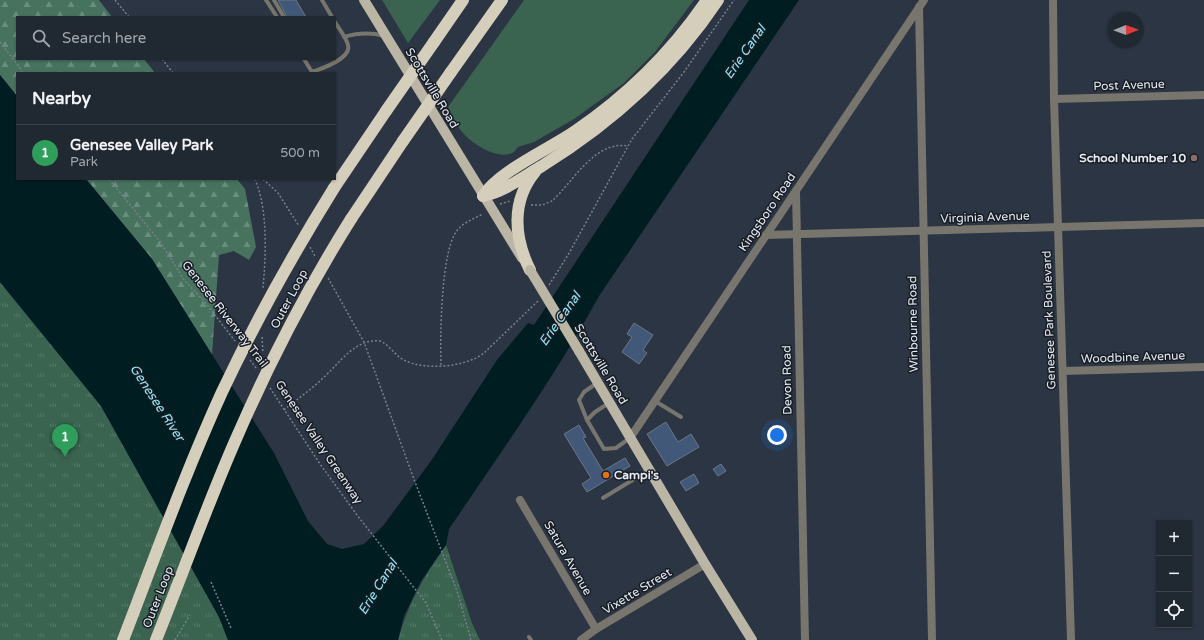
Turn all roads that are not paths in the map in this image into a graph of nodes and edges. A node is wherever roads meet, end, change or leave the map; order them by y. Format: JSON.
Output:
{"nodes":[{"id":1,"x":266,"y":0,"type":"edge"},
{"id":2,"x":274,"y":0,"type":"edge"},
{"id":3,"x":322,"y":0,"type":"edge"},
{"id":4,"x":364,"y":0,"type":"edge"},
{"id":5,"x":460,"y":0,"type":"edge"},
{"id":6,"x":463,"y":0,"type":"edge"},
{"id":7,"x":502,"y":0,"type":"edge"},
{"id":8,"x":707,"y":0,"type":"edge"},
{"id":9,"x":718,"y":0,"type":"edge"},
{"id":10,"x":924,"y":0,"type":"edge"},
{"id":11,"x":1053,"y":0,"type":"edge"},
{"id":12,"x":919,"y":7,"type":"junction"},
{"id":13,"x":276,"y":16,"type":"edge"},
{"id":14,"x":283,"y":16,"type":"edge"},
{"id":15,"x":331,"y":16,"type":"edge"},
{"id":16,"x":336,"y":24,"type":"edge"},
{"id":17,"x":344,"y":37,"type":"junction"},
{"id":18,"x":386,"y":37,"type":"junction"},
{"id":19,"x":434,"y":42,"type":"junction"},
{"id":20,"x":305,"y":60,"type":"edge"},
{"id":21,"x":312,"y":72,"type":"edge"},
{"id":22,"x":312,"y":72,"type":"edge"},
{"id":23,"x":1204,"y":95,"type":"edge"},
{"id":24,"x":1054,"y":100,"type":"junction"},
{"id":25,"x":542,"y":166,"type":"junction"},
{"id":26,"x":796,"y":191,"type":"junction"},
{"id":27,"x":483,"y":196,"type":"junction"},
{"id":28,"x":1204,"y":223,"type":"edge"},
{"id":29,"x":1059,"y":227,"type":"junction"},
{"id":30,"x":924,"y":230,"type":"junction"},
{"id":31,"x":796,"y":234,"type":"junction"},
{"id":32,"x":766,"y":235,"type":"junction"},
{"id":33,"x":530,"y":270,"type":"junction"},
{"id":34,"x":1204,"y":367,"type":"edge"},
{"id":35,"x":1063,"y":371,"type":"junction"},
{"id":36,"x":598,"y":383,"type":"junction"},
{"id":37,"x":655,"y":401,"type":"junction"},
{"id":38,"x":609,"y":403,"type":"junction"},
{"id":39,"x":681,"y":417,"type":"dead end"},
{"id":40,"x":587,"y":420,"type":"junction"},
{"id":41,"x":630,"y":438,"type":"junction"},
{"id":42,"x":649,"y":470,"type":"junction"},
{"id":43,"x":604,"y":498,"type":"dead end"},
{"id":44,"x":520,"y":500,"type":"dead end"},
{"id":45,"x":705,"y":564,"type":"junction"},
{"id":46,"x":596,"y":629,"type":"junction"},
{"id":47,"x":123,"y":640,"type":"edge"},
{"id":48,"x":156,"y":640,"type":"edge"},
{"id":49,"x":581,"y":640,"type":"edge"},
{"id":50,"x":752,"y":640,"type":"edge"},
{"id":51,"x":805,"y":640,"type":"edge"},
{"id":52,"x":932,"y":640,"type":"edge"},
{"id":53,"x":1071,"y":640,"type":"edge"}],
"edges":[{"from":1,"to":13,"type":"lane"},
{"from":2,"to":14,"type":"lane"},
{"from":3,"to":15,"type":"lane"},
{"from":4,"to":18,"type":"main road","name":"Scottsville Road"},
{"from":5,"to":19,"type":"highway"},
{"from":6,"to":19,"type":"highway","name":"Outer Loop"},
{"from":7,"to":48,"type":"highway","name":"Outer Loop","bridge":true},
{"from":8,"to":27,"type":"highway"},
{"from":9,"to":25,"type":"highway"},
{"from":10,"to":12,"type":"street","name":"Kingsboro Road"},
{"from":11,"to":24,"type":"street","name":"Genesee Park Boulevard"},
{"from":12,"to":26,"type":"street","name":"Kingsboro Road"},
{"from":12,"to":30,"type":"street","name":"Winbourne Road"},
{"from":16,"to":17,"type":"lane"},
{"from":17,"to":18,"type":"lane"},
{"from":17,"to":21,"type":"lane"},
{"from":18,"to":27,"type":"main road","name":"Scottsville Road"},
{"from":19,"to":47,"type":"highway","name":"Outer Loop","bridge":true},
{"from":20,"to":22,"type":"lane"},
{"from":23,"to":24,"type":"street","name":"Post Avenue"},
{"from":24,"to":29,"type":"street","name":"Genesee Park Boulevard"},
{"from":25,"to":27,"type":"highway"},
{"from":25,"to":33,"type":"highway"},
{"from":26,"to":31,"type":"street","name":"Devon Road"},
{"from":26,"to":32,"type":"street","name":"Kingsboro Road"},
{"from":27,"to":33,"type":"main road","name":"Scottsville Road"},
{"from":28,"to":29,"type":"street","name":"Virginia Avenue"},
{"from":29,"to":30,"type":"street","name":"Virginia Avenue"},
{"from":29,"to":35,"type":"street","name":"Genesee Park Boulevard"},
{"from":30,"to":31,"type":"street","name":"Virginia Avenue"},
{"from":30,"to":52,"type":"street","name":"Winbourne Road"},
{"from":31,"to":32,"type":"street","name":"Virginia Avenue"},
{"from":31,"to":51,"type":"street","name":"Devon Road"},
{"from":32,"to":37,"type":"street","name":"Kingsboro Road"},
{"from":33,"to":36,"type":"main road","name":"Scottsville Road","bridge":true},
{"from":34,"to":35,"type":"street","name":"Woodbine Avenue"},
{"from":35,"to":53,"type":"street","name":"Genesee Park Boulevard"},
{"from":36,"to":38,"type":"main road","name":"Scottsville Road"},
{"from":36,"to":40,"type":"lane"},
{"from":37,"to":39,"type":"lane"},
{"from":37,"to":41,"type":"street","name":"Kingsboro Road"},
{"from":38,"to":40,"type":"lane"},
{"from":38,"to":41,"type":"main road","name":"Scottsville Road"},
{"from":40,"to":41,"type":"lane"},
{"from":41,"to":42,"type":"main road","name":"Scottsville Road"},
{"from":42,"to":43,"type":"lane"},
{"from":42,"to":45,"type":"main road","name":"Scottsville Road"},
{"from":44,"to":46,"type":"street","name":"Satura Avenue"},
{"from":45,"to":46,"type":"street","name":"Vixette Street"},
{"from":45,"to":50,"type":"main road","name":"Scottsville Road"},
{"from":46,"to":49,"type":"street","name":"Vixette Street"}]}
